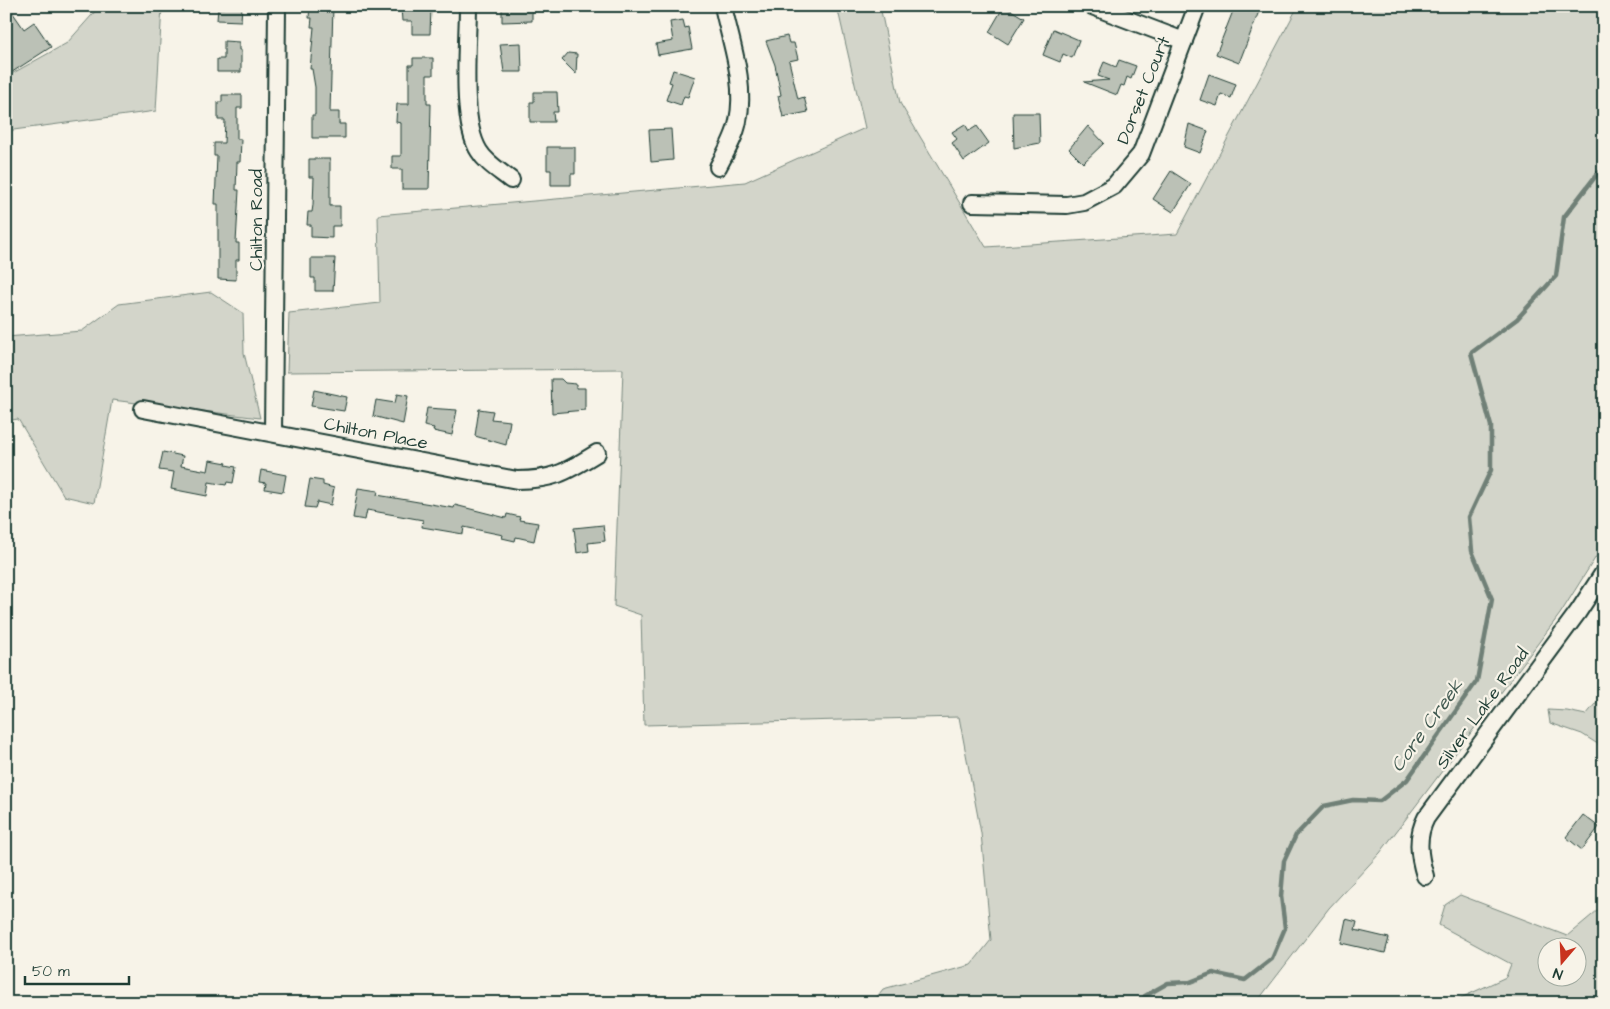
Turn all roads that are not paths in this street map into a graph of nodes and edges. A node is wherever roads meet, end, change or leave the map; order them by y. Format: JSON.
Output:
{"nodes":[{"id":1,"x":277,"y":6,"type":"edge"},
{"id":2,"x":468,"y":6,"type":"edge"},
{"id":3,"x":723,"y":6,"type":"edge"},
{"id":4,"x":1092,"y":6,"type":"edge"},
{"id":5,"x":1197,"y":6,"type":"edge"},
{"id":6,"x":1184,"y":41,"type":"junction"},
{"id":7,"x":718,"y":167,"type":"dead end"},
{"id":8,"x":510,"y":180,"type":"dead end"},
{"id":9,"x":972,"y":203,"type":"dead end"},
{"id":10,"x":142,"y":409,"type":"dead end"},
{"id":11,"x":273,"y":433,"type":"junction"},
{"id":12,"x":597,"y":453,"type":"dead end"},
{"id":13,"x":1604,"y":572,"type":"edge"},
{"id":14,"x":1599,"y":588,"type":"edge"},
{"id":15,"x":1425,"y":876,"type":"dead end"}],
"edges":[{"from":1,"to":11,"type":"street","name":"Chilton Road"},
{"from":2,"to":8,"type":"street"},
{"from":3,"to":7,"type":"street"},
{"from":4,"to":6,"type":"street"},
{"from":5,"to":6,"type":"street","name":"Dorset Court"},
{"from":6,"to":9,"type":"street","name":"Dorset Court"},
{"from":10,"to":11,"type":"street","name":"Chilton Place"},
{"from":11,"to":12,"type":"street","name":"Chilton Place"},
{"from":13,"to":14,"type":"street","name":"Silver Lake Road"},
{"from":14,"to":15,"type":"street","name":"Silver Lake Road"}]}
